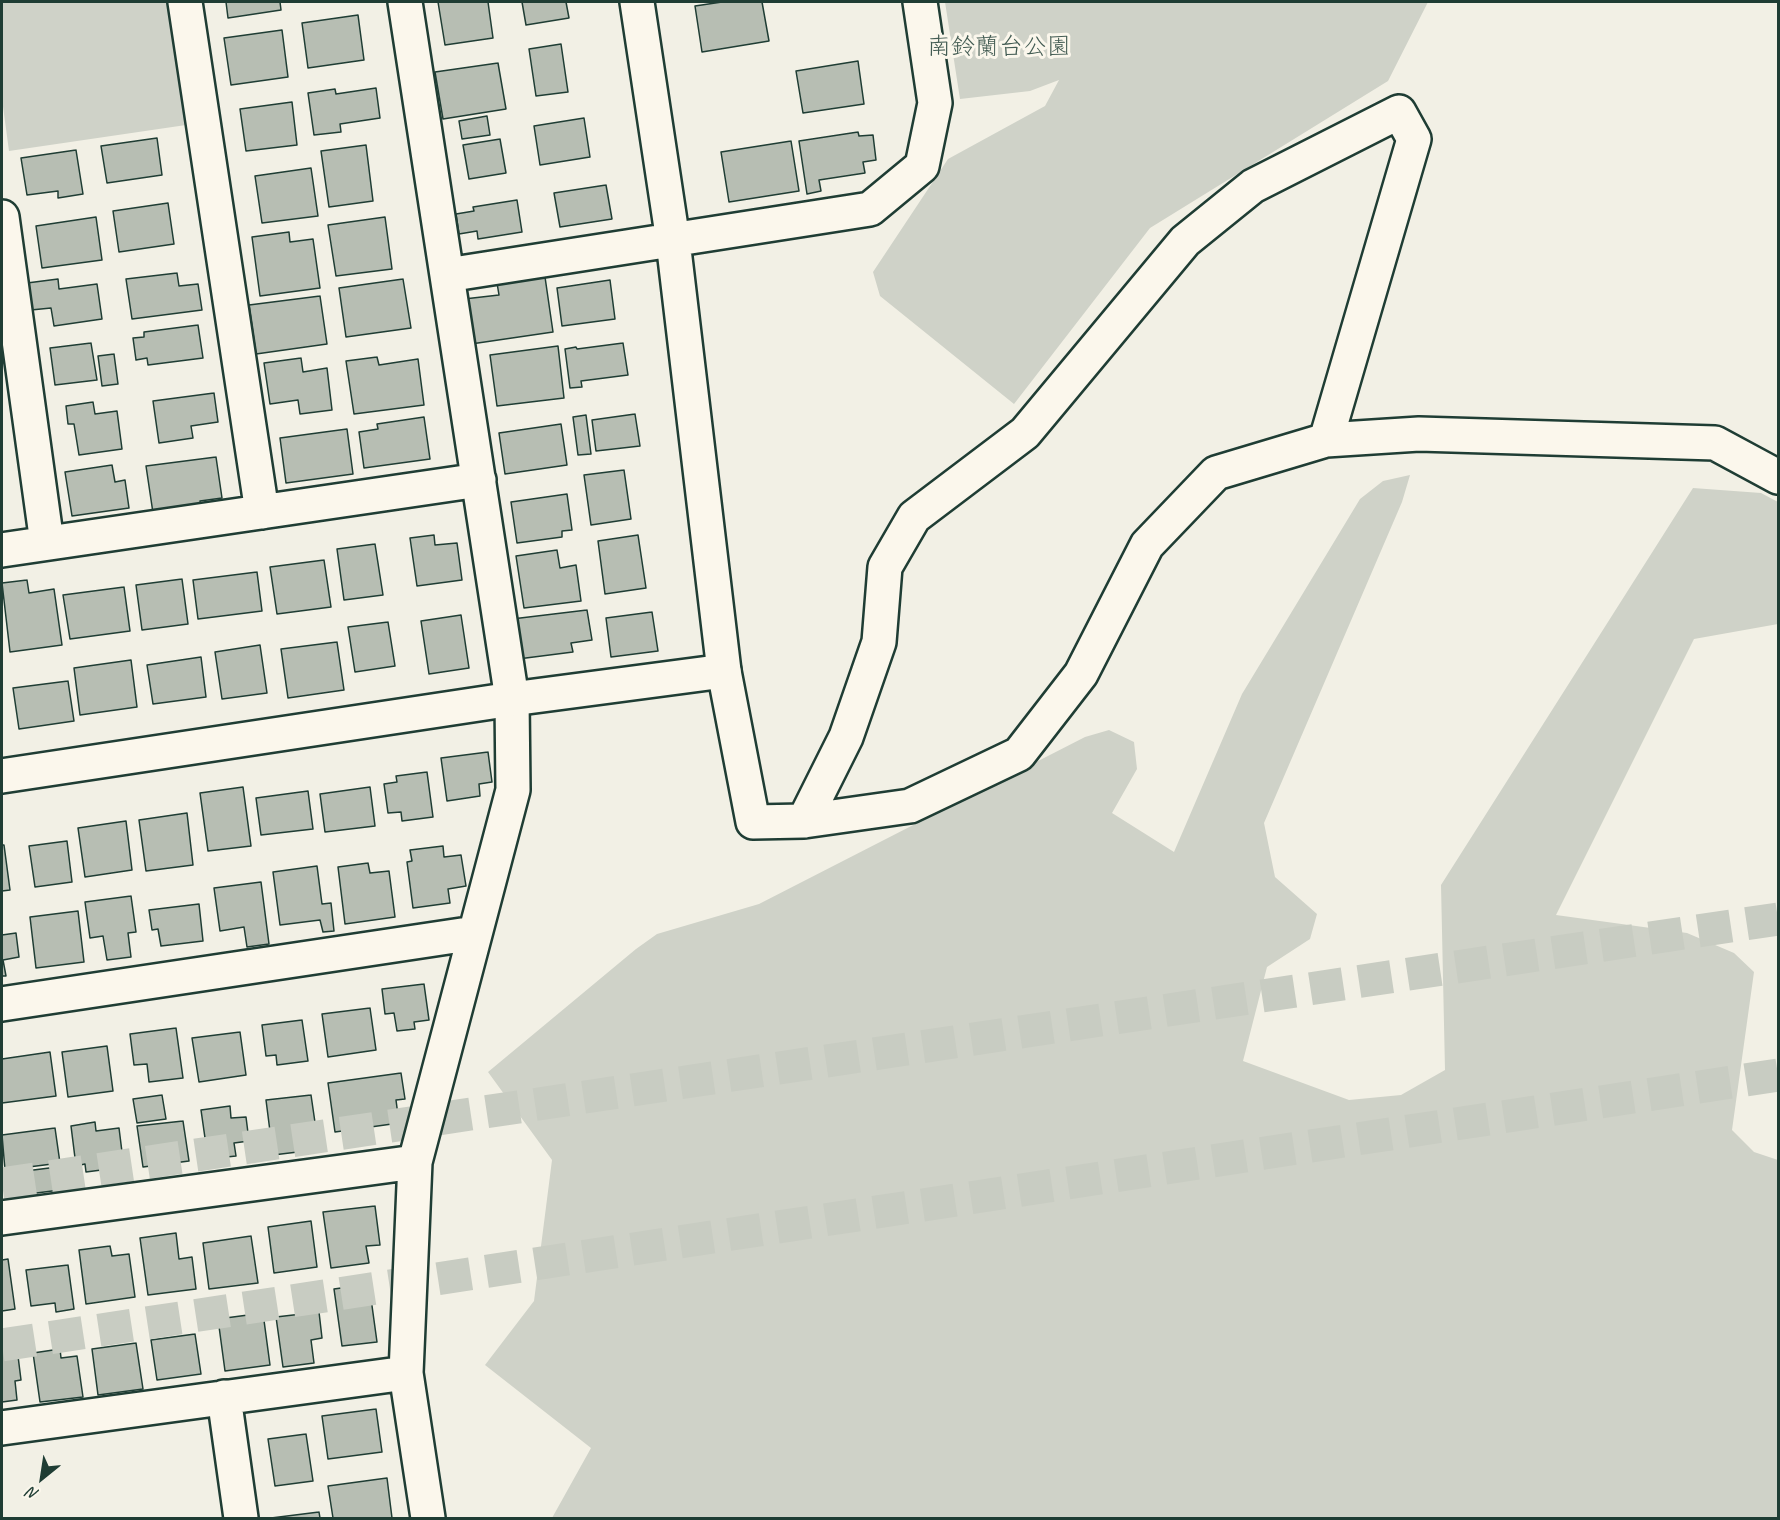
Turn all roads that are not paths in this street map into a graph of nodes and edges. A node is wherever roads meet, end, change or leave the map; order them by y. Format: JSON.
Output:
{"nodes":[{"id":1,"x":185,"y":2,"type":"edge"},
{"id":2,"x":405,"y":2,"type":"edge"},
{"id":3,"x":638,"y":2,"type":"edge"},
{"id":4,"x":920,"y":2,"type":"edge"},
{"id":5,"x":2,"y":217,"type":"edge"},
{"id":6,"x":673,"y":241,"type":"junction"},
{"id":7,"x":447,"y":275,"type":"junction"},
{"id":8,"x":1326,"y":440,"type":"junction"},
{"id":9,"x":1779,"y":477,"type":"edge"},
{"id":10,"x":479,"y":480,"type":"junction"},
{"id":11,"x":262,"y":512,"type":"junction"},
{"id":12,"x":47,"y":543,"type":"junction"},
{"id":13,"x":2,"y":550,"type":"edge"},
{"id":14,"x":724,"y":671,"type":"junction"},
{"id":15,"x":512,"y":699,"type":"junction"},
{"id":16,"x":2,"y":776,"type":"edge"},
{"id":17,"x":804,"y":821,"type":"junction"},
{"id":18,"x":475,"y":933,"type":"junction"},
{"id":19,"x":2,"y":1004,"type":"edge"},
{"id":20,"x":415,"y":1162,"type":"junction"},
{"id":21,"x":2,"y":1218,"type":"edge"},
{"id":22,"x":406,"y":1373,"type":"junction"},
{"id":23,"x":224,"y":1397,"type":"junction"},
{"id":24,"x":2,"y":1428,"type":"edge"},
{"id":25,"x":241,"y":1518,"type":"edge"},
{"id":26,"x":428,"y":1518,"type":"edge"}],
"edges":[{"from":1,"to":11,"type":"street"},
{"from":2,"to":7,"type":"street"},
{"from":3,"to":6,"type":"street"},
{"from":4,"to":6,"type":"street"},
{"from":5,"to":12,"type":"street"},
{"from":6,"to":7,"type":"street"},
{"from":6,"to":14,"type":"street"},
{"from":7,"to":10,"type":"street"},
{"from":8,"to":9,"type":"street"},
{"from":8,"to":17,"type":"street"},
{"from":8,"to":17,"type":"street"},
{"from":10,"to":11,"type":"street"},
{"from":10,"to":15,"type":"street"},
{"from":11,"to":12,"type":"street"},
{"from":12,"to":13,"type":"street"},
{"from":14,"to":15,"type":"street"},
{"from":14,"to":17,"type":"street"},
{"from":15,"to":16,"type":"street"},
{"from":15,"to":18,"type":"street"},
{"from":18,"to":19,"type":"street"},
{"from":18,"to":20,"type":"street"},
{"from":20,"to":21,"type":"street"},
{"from":20,"to":22,"type":"street"},
{"from":22,"to":23,"type":"street"},
{"from":22,"to":26,"type":"street"},
{"from":23,"to":24,"type":"street"},
{"from":23,"to":25,"type":"street"}]}
